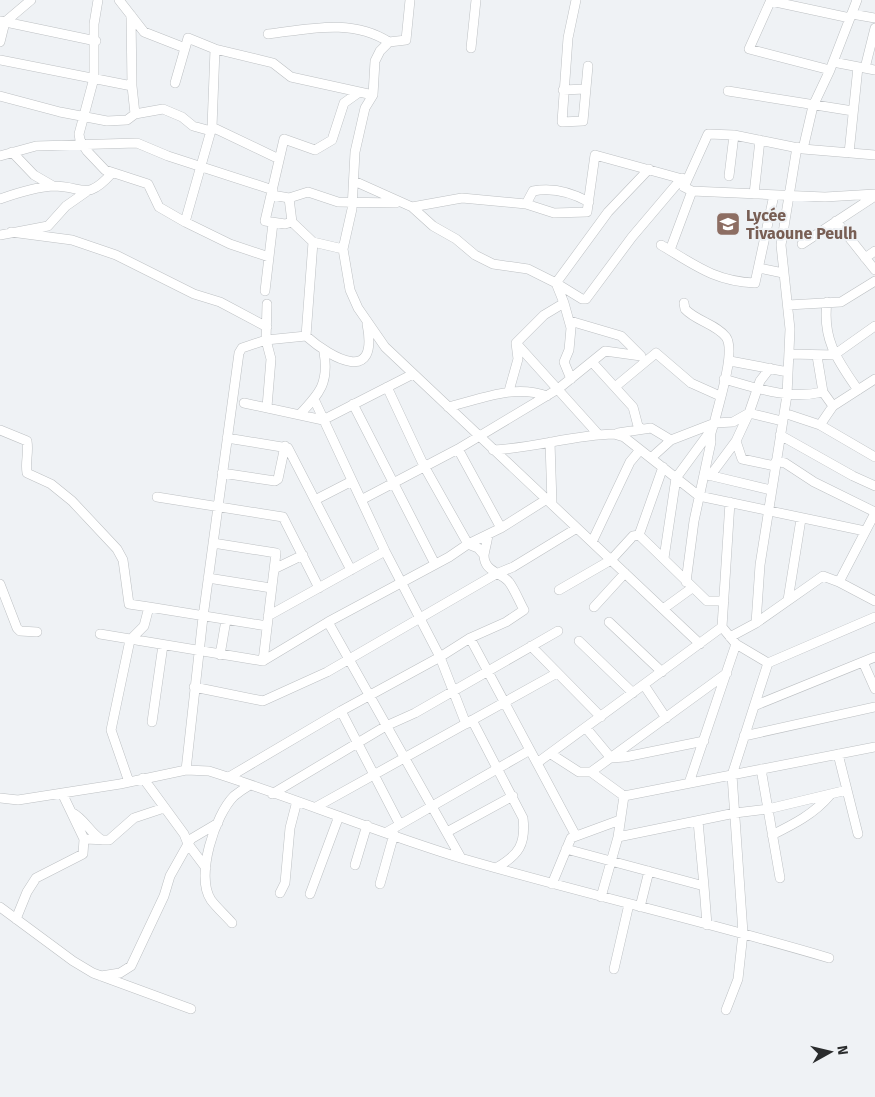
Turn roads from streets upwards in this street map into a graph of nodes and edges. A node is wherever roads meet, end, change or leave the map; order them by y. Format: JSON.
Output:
{"nodes":[{"id":1,"x":98,"y":0,"type":"edge"},
{"id":2,"x":119,"y":0,"type":"edge"},
{"id":3,"x":410,"y":0,"type":"edge"},
{"id":4,"x":474,"y":0,"type":"edge"},
{"id":5,"x":576,"y":0,"type":"edge"},
{"id":6,"x":771,"y":0,"type":"edge"},
{"id":7,"x":857,"y":0,"type":"edge"},
{"id":8,"x":25,"y":2,"type":"edge"},
{"id":9,"x":131,"y":16,"type":"junction"},
{"id":10,"x":851,"y":16,"type":"junction"},
{"id":11,"x":875,"y":18,"type":"edge"},
{"id":12,"x":2,"y":22,"type":"edge"},
{"id":13,"x":875,"y":28,"type":"edge"},
{"id":14,"x":268,"y":34,"type":"dead end"},
{"id":15,"x":96,"y":41,"type":"junction"},
{"id":16,"x":0,"y":42,"type":"edge"},
{"id":17,"x":389,"y":42,"type":"junction"},
{"id":18,"x":185,"y":48,"type":"junction"},
{"id":19,"x":471,"y":48,"type":"dead end"},
{"id":20,"x":215,"y":49,"type":"junction"},
{"id":21,"x":0,"y":60,"type":"edge"},
{"id":22,"x":588,"y":66,"type":"dead end"},
{"id":23,"x":832,"y":66,"type":"junction"},
{"id":24,"x":862,"y":67,"type":"junction"},
{"id":25,"x":875,"y":70,"type":"edge"},
{"id":26,"x":94,"y":78,"type":"junction"},
{"id":27,"x":175,"y":83,"type":"dead end"},
{"id":28,"x":132,"y":86,"type":"junction"},
{"id":29,"x":586,"y":89,"type":"junction"},
{"id":30,"x":562,"y":90,"type":"junction"},
{"id":31,"x":728,"y":91,"type":"dead end"},
{"id":32,"x":358,"y":93,"type":"junction"},
{"id":33,"x":372,"y":95,"type":"junction"},
{"id":34,"x":0,"y":96,"type":"edge"},
{"id":35,"x":812,"y":106,"type":"junction"},
{"id":36,"x":853,"y":111,"type":"junction"},
{"id":37,"x":135,"y":114,"type":"junction"},
{"id":38,"x":85,"y":116,"type":"junction"},
{"id":39,"x":211,"y":129,"type":"junction"},
{"id":40,"x":734,"y":135,"type":"junction"},
{"id":41,"x":760,"y":140,"type":"junction"},
{"id":42,"x":82,"y":145,"type":"junction"},
{"id":43,"x":800,"y":148,"type":"junction"},
{"id":44,"x":12,"y":152,"type":"junction"},
{"id":45,"x":849,"y":153,"type":"junction"},
{"id":46,"x":875,"y":155,"type":"edge"},
{"id":47,"x":0,"y":156,"type":"edge"},
{"id":48,"x":279,"y":160,"type":"junction"},
{"id":49,"x":202,"y":166,"type":"junction"},
{"id":50,"x":649,"y":169,"type":"junction"},
{"id":51,"x":112,"y":173,"type":"junction"},
{"id":52,"x":729,"y":176,"type":"dead end"},
{"id":53,"x":685,"y":179,"type":"junction"},
{"id":54,"x":354,"y":181,"type":"junction"},
{"id":55,"x":53,"y":186,"type":"junction"},
{"id":56,"x":692,"y":191,"type":"junction"},
{"id":57,"x":86,"y":192,"type":"junction"},
{"id":58,"x":272,"y":193,"type":"junction"},
{"id":59,"x":754,"y":194,"type":"junction"},
{"id":60,"x":774,"y":195,"type":"junction"},
{"id":61,"x":875,"y":195,"type":"edge"},
{"id":62,"x":789,"y":196,"type":"junction"},
{"id":63,"x":289,"y":198,"type":"junction"},
{"id":64,"x":0,"y":199,"type":"edge"},
{"id":65,"x":352,"y":201,"type":"junction"},
{"id":66,"x":589,"y":202,"type":"junction"},
{"id":67,"x":402,"y":203,"type":"junction"},
{"id":68,"x":526,"y":204,"type":"junction"},
{"id":69,"x":412,"y":207,"type":"junction"},
{"id":70,"x":587,"y":212,"type":"junction"},
{"id":71,"x":185,"y":222,"type":"junction"},
{"id":72,"x":292,"y":222,"type":"junction"},
{"id":73,"x":836,"y":222,"type":"junction"},
{"id":74,"x":273,"y":223,"type":"junction"},
{"id":75,"x":598,"y":225,"type":"junction"},
{"id":76,"x":11,"y":232,"type":"junction"},
{"id":77,"x":0,"y":235,"type":"edge"},
{"id":78,"x":313,"y":242,"type":"junction"},
{"id":79,"x":661,"y":244,"type":"dead end"},
{"id":80,"x":802,"y":244,"type":"dead end"},
{"id":81,"x":343,"y":249,"type":"junction"},
{"id":82,"x":670,"y":250,"type":"junction"},
{"id":83,"x":875,"y":251,"type":"edge"},
{"id":84,"x":269,"y":257,"type":"junction"},
{"id":85,"x":865,"y":258,"type":"junction"},
{"id":86,"x":759,"y":268,"type":"junction"},
{"id":87,"x":875,"y":270,"type":"edge"},
{"id":88,"x":783,"y":273,"type":"junction"},
{"id":89,"x":875,"y":281,"type":"edge"},
{"id":90,"x":556,"y":283,"type":"junction"},
{"id":91,"x":265,"y":291,"type":"dead end"},
{"id":92,"x":827,"y":302,"type":"junction"},
{"id":93,"x":564,"y":303,"type":"junction"},
{"id":94,"x":684,"y":303,"type":"dead end"},
{"id":95,"x":267,"y":304,"type":"dead end"},
{"id":96,"x":788,"y":305,"type":"junction"},
{"id":97,"x":366,"y":319,"type":"junction"},
{"id":98,"x":570,"y":321,"type":"junction"},
{"id":99,"x":875,"y":326,"type":"edge"},
{"id":100,"x":267,"y":327,"type":"junction"},
{"id":101,"x":306,"y":336,"type":"junction"},
{"id":102,"x":266,"y":340,"type":"junction"},
{"id":103,"x":516,"y":343,"type":"junction"},
{"id":104,"x":324,"y":352,"type":"junction"},
{"id":105,"x":789,"y":354,"type":"junction"},
{"id":106,"x":834,"y":355,"type":"junction"},
{"id":107,"x":818,"y":356,"type":"junction"},
{"id":108,"x":644,"y":359,"type":"junction"},
{"id":109,"x":730,"y":361,"type":"junction"},
{"id":110,"x":592,"y":362,"type":"junction"},
{"id":111,"x":770,"y":368,"type":"junction"},
{"id":112,"x":788,"y":372,"type":"junction"},
{"id":113,"x":413,"y":374,"type":"junction"},
{"id":114,"x":571,"y":379,"type":"junction"},
{"id":115,"x":724,"y":379,"type":"junction"},
{"id":116,"x":875,"y":379,"type":"edge"},
{"id":117,"x":387,"y":387,"type":"junction"},
{"id":118,"x":615,"y":387,"type":"junction"},
{"id":119,"x":558,"y":389,"type":"junction"},
{"id":120,"x":758,"y":389,"type":"junction"},
{"id":121,"x":858,"y":390,"type":"junction"},
{"id":122,"x":509,"y":392,"type":"junction"},
{"id":123,"x":823,"y":392,"type":"junction"},
{"id":124,"x":786,"y":395,"type":"junction"},
{"id":125,"x":547,"y":396,"type":"junction"},
{"id":126,"x":720,"y":396,"type":"junction"},
{"id":127,"x":314,"y":400,"type":"junction"},
{"id":128,"x":244,"y":403,"type":"dead end"},
{"id":129,"x":353,"y":404,"type":"junction"},
{"id":130,"x":833,"y":406,"type":"junction"},
{"id":131,"x":267,"y":407,"type":"junction"},
{"id":132,"x":448,"y":407,"type":"junction"},
{"id":133,"x":300,"y":414,"type":"junction"},
{"id":134,"x":749,"y":414,"type":"junction"},
{"id":135,"x":783,"y":417,"type":"junction"},
{"id":136,"x":323,"y":420,"type":"junction"},
{"id":137,"x":715,"y":423,"type":"junction"},
{"id":138,"x":820,"y":425,"type":"junction"},
{"id":139,"x":642,"y":429,"type":"junction"},
{"id":140,"x":0,"y":430,"type":"edge"},
{"id":141,"x":709,"y":433,"type":"junction"},
{"id":142,"x":598,"y":434,"type":"junction"},
{"id":143,"x":614,"y":434,"type":"junction"},
{"id":144,"x":780,"y":435,"type":"junction"},
{"id":145,"x":479,"y":436,"type":"junction"},
{"id":146,"x":226,"y":438,"type":"junction"},
{"id":147,"x":671,"y":440,"type":"junction"},
{"id":148,"x":736,"y":441,"type":"junction"},
{"id":149,"x":550,"y":442,"type":"junction"},
{"id":150,"x":285,"y":446,"type":"junction"},
{"id":151,"x":458,"y":449,"type":"junction"},
{"id":152,"x":493,"y":450,"type":"junction"},
{"id":153,"x":640,"y":450,"type":"junction"},
{"id":154,"x":875,"y":457,"type":"edge"},
{"id":155,"x":650,"y":458,"type":"junction"},
{"id":156,"x":296,"y":464,"type":"junction"},
{"id":157,"x":776,"y":464,"type":"junction"},
{"id":158,"x":424,"y":466,"type":"junction"},
{"id":159,"x":280,"y":467,"type":"junction"},
{"id":160,"x":663,"y":467,"type":"junction"},
{"id":161,"x":222,"y":473,"type":"junction"},
{"id":162,"x":707,"y":475,"type":"junction"},
{"id":163,"x":676,"y":478,"type":"junction"},
{"id":164,"x":352,"y":481,"type":"junction"},
{"id":165,"x":393,"y":482,"type":"junction"},
{"id":166,"x":875,"y":486,"type":"edge"},
{"id":167,"x":772,"y":490,"type":"junction"},
{"id":168,"x":699,"y":496,"type":"junction"},
{"id":169,"x":157,"y":497,"type":"dead end"},
{"id":170,"x":315,"y":500,"type":"junction"},
{"id":171,"x":361,"y":500,"type":"junction"},
{"id":172,"x":549,"y":502,"type":"junction"},
{"id":173,"x":730,"y":502,"type":"junction"},
{"id":174,"x":218,"y":507,"type":"junction"},
{"id":175,"x":768,"y":512,"type":"junction"},
{"id":176,"x":875,"y":513,"type":"edge"},
{"id":177,"x":801,"y":519,"type":"junction"},
{"id":178,"x":501,"y":528,"type":"junction"},
{"id":179,"x":577,"y":528,"type":"junction"},
{"id":180,"x":865,"y":531,"type":"junction"},
{"id":181,"x":488,"y":535,"type":"junction"},
{"id":182,"x":639,"y":535,"type":"junction"},
{"id":183,"x":592,"y":542,"type":"junction"},
{"id":184,"x":213,"y":543,"type":"junction"},
{"id":185,"x":468,"y":544,"type":"junction"},
{"id":186,"x":386,"y":551,"type":"junction"},
{"id":187,"x":304,"y":555,"type":"junction"},
{"id":188,"x":484,"y":555,"type":"junction"},
{"id":189,"x":664,"y":558,"type":"junction"},
{"id":190,"x":611,"y":560,"type":"junction"},
{"id":191,"x":435,"y":564,"type":"junction"},
{"id":192,"x":274,"y":569,"type":"junction"},
{"id":193,"x":351,"y":570,"type":"junction"},
{"id":194,"x":625,"y":573,"type":"junction"},
{"id":195,"x":496,"y":574,"type":"junction"},
{"id":196,"x":208,"y":578,"type":"junction"},
{"id":197,"x":839,"y":582,"type":"junction"},
{"id":198,"x":402,"y":583,"type":"junction"},
{"id":199,"x":0,"y":584,"type":"edge"},
{"id":200,"x":689,"y":585,"type":"junction"},
{"id":201,"x":271,"y":588,"type":"junction"},
{"id":202,"x":319,"y":588,"type":"junction"},
{"id":203,"x":559,"y":590,"type":"dead end"},
{"id":204,"x":788,"y":600,"type":"junction"},
{"id":205,"x":724,"y":601,"type":"junction"},
{"id":206,"x":875,"y":601,"type":"edge"},
{"id":207,"x":149,"y":607,"type":"junction"},
{"id":208,"x":594,"y":607,"type":"dead end"},
{"id":209,"x":663,"y":609,"type":"junction"},
{"id":210,"x":268,"y":616,"type":"junction"},
{"id":211,"x":203,"y":617,"type":"junction"},
{"id":212,"x":875,"y":617,"type":"edge"},
{"id":213,"x":226,"y":620,"type":"junction"},
{"id":214,"x":420,"y":620,"type":"junction"},
{"id":215,"x":328,"y":622,"type":"junction"},
{"id":216,"x":609,"y":622,"type":"dead end"},
{"id":217,"x":756,"y":623,"type":"junction"},
{"id":218,"x":267,"y":626,"type":"junction"},
{"id":219,"x":722,"y":627,"type":"junction"},
{"id":220,"x":558,"y":631,"type":"dead end"},
{"id":221,"x":37,"y":632,"type":"dead end"},
{"id":222,"x":100,"y":634,"type":"dead end"},
{"id":223,"x":470,"y":638,"type":"junction"},
{"id":224,"x":130,"y":640,"type":"junction"},
{"id":225,"x":733,"y":640,"type":"junction"},
{"id":226,"x":579,"y":641,"type":"dead end"},
{"id":227,"x":700,"y":644,"type":"junction"},
{"id":228,"x":163,"y":645,"type":"junction"},
{"id":229,"x":531,"y":646,"type":"junction"},
{"id":230,"x":199,"y":652,"type":"junction"},
{"id":231,"x":220,"y":655,"type":"junction"},
{"id":232,"x":440,"y":657,"type":"junction"},
{"id":233,"x":875,"y":657,"type":"edge"},
{"id":234,"x":349,"y":660,"type":"junction"},
{"id":235,"x":263,"y":661,"type":"junction"},
{"id":236,"x":863,"y":662,"type":"junction"},
{"id":237,"x":768,"y":664,"type":"junction"},
{"id":238,"x":486,"y":670,"type":"junction"},
{"id":239,"x":662,"y":672,"type":"junction"},
{"id":240,"x":557,"y":673,"type":"junction"},
{"id":241,"x":727,"y":673,"type":"junction"},
{"id":242,"x":644,"y":686,"type":"junction"},
{"id":243,"x":194,"y":687,"type":"junction"},
{"id":244,"x":875,"y":689,"type":"edge"},
{"id":245,"x":454,"y":691,"type":"junction"},
{"id":246,"x":633,"y":693,"type":"junction"},
{"id":247,"x":369,"y":696,"type":"junction"},
{"id":248,"x":504,"y":702,"type":"junction"},
{"id":249,"x":754,"y":706,"type":"junction"},
{"id":250,"x":875,"y":707,"type":"edge"},
{"id":251,"x":341,"y":711,"type":"junction"},
{"id":252,"x":601,"y":717,"type":"junction"},
{"id":253,"x":666,"y":718,"type":"junction"},
{"id":254,"x":152,"y":722,"type":"dead end"},
{"id":255,"x":469,"y":722,"type":"junction"},
{"id":256,"x":386,"y":726,"type":"junction"},
{"id":257,"x":586,"y":728,"type":"junction"},
{"id":258,"x":744,"y":736,"type":"junction"},
{"id":259,"x":704,"y":742,"type":"junction"},
{"id":260,"x":358,"y":743,"type":"junction"},
{"id":261,"x":530,"y":750,"type":"junction"},
{"id":262,"x":874,"y":750,"type":"edge"},
{"id":263,"x":551,"y":754,"type":"junction"},
{"id":264,"x":838,"y":754,"type":"junction"},
{"id":265,"x":404,"y":758,"type":"junction"},
{"id":266,"x":611,"y":758,"type":"junction"},
{"id":267,"x":538,"y":763,"type":"junction"},
{"id":268,"x":499,"y":768,"type":"junction"},
{"id":269,"x":761,"y":769,"type":"junction"},
{"id":270,"x":186,"y":770,"type":"junction"},
{"id":271,"x":591,"y":772,"type":"junction"},
{"id":272,"x":374,"y":774,"type":"junction"},
{"id":273,"x":732,"y":775,"type":"junction"},
{"id":274,"x":229,"y":777,"type":"junction"},
{"id":275,"x":143,"y":778,"type":"junction"},
{"id":276,"x":129,"y":782,"type":"junction"},
{"id":277,"x":688,"y":783,"type":"junction"},
{"id":278,"x":250,"y":785,"type":"junction"},
{"id":279,"x":847,"y":790,"type":"junction"},
{"id":280,"x":62,"y":793,"type":"junction"},
{"id":281,"x":272,"y":794,"type":"junction"},
{"id":282,"x":830,"y":795,"type":"junction"},
{"id":283,"x":513,"y":796,"type":"junction"},
{"id":284,"x":624,"y":796,"type":"junction"},
{"id":285,"x":0,"y":798,"type":"edge"},
{"id":286,"x":296,"y":801,"type":"junction"},
{"id":287,"x":432,"y":806,"type":"junction"},
{"id":288,"x":316,"y":807,"type":"junction"},
{"id":289,"x":164,"y":808,"type":"junction"},
{"id":290,"x":768,"y":809,"type":"junction"},
{"id":291,"x":71,"y":812,"type":"junction"},
{"id":292,"x":735,"y":813,"type":"junction"},
{"id":293,"x":339,"y":816,"type":"junction"},
{"id":294,"x":620,"y":820,"type":"junction"},
{"id":295,"x":698,"y":820,"type":"junction"},
{"id":296,"x":218,"y":823,"type":"junction"},
{"id":297,"x":399,"y":823,"type":"junction"},
{"id":298,"x":367,"y":825,"type":"junction"},
{"id":299,"x":447,"y":832,"type":"junction"},
{"id":300,"x":390,"y":833,"type":"junction"},
{"id":301,"x":858,"y":834,"type":"dead end"},
{"id":302,"x":772,"y":835,"type":"junction"},
{"id":303,"x":576,"y":836,"type":"junction"},
{"id":304,"x":618,"y":837,"type":"junction"},
{"id":305,"x":84,"y":839,"type":"junction"},
{"id":306,"x":102,"y":840,"type":"junction"},
{"id":307,"x":188,"y":844,"type":"junction"},
{"id":308,"x":566,"y":849,"type":"junction"},
{"id":309,"x":461,"y":858,"type":"junction"},
{"id":310,"x":611,"y":861,"type":"junction"},
{"id":311,"x":355,"y":865,"type":"dead end"},
{"id":312,"x":206,"y":868,"type":"junction"},
{"id":313,"x":496,"y":868,"type":"junction"},
{"id":314,"x":649,"y":871,"type":"junction"},
{"id":315,"x":780,"y":878,"type":"dead end"},
{"id":316,"x":380,"y":884,"type":"dead end"},
{"id":317,"x":552,"y":884,"type":"junction"},
{"id":318,"x":704,"y":886,"type":"junction"},
{"id":319,"x":280,"y":893,"type":"dead end"},
{"id":320,"x":310,"y":894,"type":"dead end"},
{"id":321,"x":601,"y":897,"type":"junction"},
{"id":322,"x":630,"y":904,"type":"junction"},
{"id":323,"x":0,"y":907,"type":"edge"},
{"id":324,"x":640,"y":907,"type":"junction"},
{"id":325,"x":16,"y":919,"type":"junction"},
{"id":326,"x":232,"y":923,"type":"dead end"},
{"id":327,"x":707,"y":925,"type":"junction"},
{"id":328,"x":743,"y":933,"type":"junction"},
{"id":329,"x":829,"y":958,"type":"dead end"},
{"id":330,"x":614,"y":969,"type":"dead end"},
{"id":331,"x":101,"y":976,"type":"junction"},
{"id":332,"x":191,"y":1009,"type":"dead end"},
{"id":333,"x":726,"y":1010,"type":"dead end"}],
"edges":[{"from":1,"to":15,"type":"street"},
{"from":2,"to":9,"type":"street"},
{"from":3,"to":17,"type":"street"},
{"from":4,"to":19,"type":"street"},
{"from":5,"to":30,"type":"street"},
{"from":6,"to":10,"type":"street"},
{"from":6,"to":23,"type":"street"},
{"from":7,"to":10,"type":"street"},
{"from":8,"to":12,"type":"street"},
{"from":9,"to":18,"type":"street"},
{"from":9,"to":28,"type":"street"},
{"from":10,"to":11,"type":"street"},
{"from":10,"to":23,"type":"street"},
{"from":12,"to":15,"type":"street"},
{"from":12,"to":16,"type":"street"},
{"from":13,"to":24,"type":"street"},
{"from":14,"to":17,"type":"street"},
{"from":15,"to":26,"type":"street"},
{"from":17,"to":33,"type":"street"},
{"from":18,"to":20,"type":"street"},
{"from":18,"to":27,"type":"street"},
{"from":20,"to":32,"type":"street"},
{"from":20,"to":39,"type":"street"},
{"from":21,"to":26,"type":"street"},
{"from":22,"to":29,"type":"street"},
{"from":23,"to":24,"type":"street"},
{"from":23,"to":35,"type":"street"},
{"from":24,"to":25,"type":"street"},
{"from":24,"to":36,"type":"street"},
{"from":26,"to":28,"type":"street"},
{"from":26,"to":38,"type":"street"},
{"from":28,"to":37,"type":"street"},
{"from":29,"to":30,"type":"street"},
{"from":29,"to":30,"type":"street"},
{"from":31,"to":35,"type":"street"},
{"from":32,"to":33,"type":"street"},
{"from":32,"to":48,"type":"street"},
{"from":33,"to":54,"type":"street"},
{"from":34,"to":38,"type":"street"},
{"from":35,"to":36,"type":"street"},
{"from":35,"to":43,"type":"street"},
{"from":36,"to":45,"type":"street"},
{"from":37,"to":38,"type":"street"},
{"from":37,"to":39,"type":"street"},
{"from":38,"to":42,"type":"street"},
{"from":39,"to":48,"type":"street"},
{"from":39,"to":49,"type":"street"},
{"from":40,"to":41,"type":"street"},
{"from":40,"to":52,"type":"street"},
{"from":40,"to":53,"type":"street"},
{"from":41,"to":43,"type":"street"},
{"from":41,"to":59,"type":"street"},
{"from":42,"to":44,"type":"street"},
{"from":42,"to":49,"type":"street"},
{"from":42,"to":51,"type":"street"},
{"from":43,"to":45,"type":"street"},
{"from":43,"to":62,"type":"street"},
{"from":44,"to":47,"type":"street"},
{"from":44,"to":55,"type":"street"},
{"from":45,"to":46,"type":"street"},
{"from":48,"to":58,"type":"street"},
{"from":49,"to":58,"type":"street"},
{"from":49,"to":71,"type":"street"},
{"from":50,"to":53,"type":"street"},
{"from":50,"to":66,"type":"street"},
{"from":50,"to":75,"type":"street"},
{"from":51,"to":57,"type":"street"},
{"from":51,"to":71,"type":"street"},
{"from":53,"to":56,"type":"street"},
{"from":53,"to":90,"type":"street"},
{"from":54,"to":65,"type":"street"},
{"from":54,"to":67,"type":"street"},
{"from":55,"to":57,"type":"street"},
{"from":55,"to":64,"type":"street"},
{"from":56,"to":59,"type":"street"},
{"from":56,"to":82,"type":"street"},
{"from":57,"to":76,"type":"street"},
{"from":58,"to":63,"type":"street"},
{"from":58,"to":74,"type":"street"},
{"from":59,"to":60,"type":"street"},
{"from":60,"to":62,"type":"street"},
{"from":60,"to":86,"type":"street"},
{"from":61,"to":62,"type":"street"},
{"from":61,"to":73,"type":"street"},
{"from":62,"to":88,"type":"street"},
{"from":63,"to":65,"type":"street"},
{"from":63,"to":72,"type":"street"},
{"from":65,"to":67,"type":"street"},
{"from":65,"to":81,"type":"street"},
{"from":66,"to":68,"type":"street"},
{"from":66,"to":70,"type":"street"},
{"from":67,"to":69,"type":"street"},
{"from":68,"to":69,"type":"street"},
{"from":68,"to":70,"type":"street"},
{"from":69,"to":90,"type":"street"},
{"from":70,"to":75,"type":"street"},
{"from":71,"to":84,"type":"street"},
{"from":72,"to":74,"type":"street"},
{"from":72,"to":78,"type":"street"},
{"from":73,"to":80,"type":"street"},
{"from":73,"to":85,"type":"street"},
{"from":74,"to":84,"type":"street"},
{"from":75,"to":90,"type":"street"},
{"from":76,"to":77,"type":"street"},
{"from":76,"to":100,"type":"street"},
{"from":78,"to":81,"type":"street"},
{"from":78,"to":101,"type":"street"},
{"from":79,"to":82,"type":"street"},
{"from":81,"to":97,"type":"street"},
{"from":82,"to":86,"type":"street"},
{"from":83,"to":85,"type":"street"},
{"from":84,"to":91,"type":"street"},
{"from":85,"to":87,"type":"street"},
{"from":86,"to":88,"type":"street"},
{"from":88,"to":96,"type":"street"},
{"from":89,"to":92,"type":"street"},
{"from":90,"to":93,"type":"street"},
{"from":92,"to":96,"type":"street"},
{"from":92,"to":106,"type":"street"},
{"from":93,"to":98,"type":"street"},
{"from":93,"to":103,"type":"street"},
{"from":94,"to":109,"type":"street"},
{"from":95,"to":100,"type":"street"},
{"from":96,"to":105,"type":"street"},
{"from":97,"to":104,"type":"street"},
{"from":97,"to":113,"type":"street"},
{"from":98,"to":108,"type":"street"},
{"from":98,"to":114,"type":"street"},
{"from":99,"to":106,"type":"street"},
{"from":100,"to":102,"type":"street"},
{"from":101,"to":102,"type":"street"},
{"from":101,"to":104,"type":"street"},
{"from":102,"to":131,"type":"street"},
{"from":102,"to":146,"type":"street"},
{"from":103,"to":119,"type":"street"},
{"from":103,"to":122,"type":"street"},
{"from":104,"to":127,"type":"street"},
{"from":105,"to":107,"type":"street"},
{"from":105,"to":112,"type":"street"},
{"from":106,"to":107,"type":"street"},
{"from":106,"to":121,"type":"street"},
{"from":107,"to":123,"type":"street"},
{"from":108,"to":110,"type":"street"},
{"from":108,"to":118,"type":"street"},
{"from":108,"to":126,"type":"street"},
{"from":109,"to":111,"type":"street"},
{"from":109,"to":115,"type":"street"},
{"from":110,"to":114,"type":"street"},
{"from":110,"to":118,"type":"street"},
{"from":111,"to":112,"type":"street"},
{"from":111,"to":120,"type":"street"},
{"from":112,"to":124,"type":"street"},
{"from":113,"to":117,"type":"street"},
{"from":113,"to":132,"type":"street"},
{"from":114,"to":119,"type":"street"},
{"from":115,"to":120,"type":"street"},
{"from":115,"to":126,"type":"street"},
{"from":116,"to":121,"type":"street"},
{"from":117,"to":129,"type":"street"},
{"from":117,"to":158,"type":"street"},
{"from":118,"to":139,"type":"street"},
{"from":119,"to":125,"type":"street"},
{"from":119,"to":142,"type":"street"},
{"from":120,"to":124,"type":"street"},
{"from":120,"to":134,"type":"street"},
{"from":121,"to":130,"type":"street"},
{"from":122,"to":125,"type":"street"},
{"from":122,"to":132,"type":"street"},
{"from":123,"to":124,"type":"street"},
{"from":123,"to":130,"type":"street"},
{"from":124,"to":135,"type":"street"},
{"from":125,"to":145,"type":"street"},
{"from":126,"to":137,"type":"street"},
{"from":127,"to":133,"type":"street"},
{"from":127,"to":136,"type":"street"},
{"from":128,"to":131,"type":"street"},
{"from":129,"to":136,"type":"street"},
{"from":129,"to":165,"type":"street"},
{"from":130,"to":138,"type":"street"},
{"from":131,"to":133,"type":"street"},
{"from":132,"to":145,"type":"street"},
{"from":133,"to":136,"type":"street"},
{"from":134,"to":135,"type":"street"},
{"from":134,"to":137,"type":"street"},
{"from":134,"to":148,"type":"street"},
{"from":135,"to":138,"type":"street"},
{"from":135,"to":144,"type":"street"},
{"from":136,"to":164,"type":"street"},
{"from":137,"to":141,"type":"street"},
{"from":137,"to":147,"type":"street"},
{"from":138,"to":154,"type":"street"},
{"from":139,"to":143,"type":"street"},
{"from":139,"to":147,"type":"street"},
{"from":140,"to":207,"type":"street"},
{"from":141,"to":162,"type":"street"},
{"from":141,"to":163,"type":"street"},
{"from":142,"to":143,"type":"street"},
{"from":142,"to":149,"type":"street"},
{"from":143,"to":153,"type":"street"},
{"from":144,"to":157,"type":"street"},
{"from":144,"to":166,"type":"street"},
{"from":145,"to":151,"type":"street"},
{"from":145,"to":152,"type":"street"},
{"from":146,"to":150,"type":"street"},
{"from":146,"to":161,"type":"street"},
{"from":147,"to":155,"type":"street"},
{"from":148,"to":157,"type":"street"},
{"from":148,"to":162,"type":"street"},
{"from":149,"to":152,"type":"street"},
{"from":149,"to":172,"type":"street"},
{"from":150,"to":156,"type":"street"},
{"from":150,"to":159,"type":"street"},
{"from":151,"to":158,"type":"street"},
{"from":151,"to":178,"type":"street"},
{"from":152,"to":172,"type":"street"},
{"from":153,"to":155,"type":"street"},
{"from":153,"to":183,"type":"street"},
{"from":155,"to":160,"type":"street"},
{"from":156,"to":159,"type":"street"},
{"from":156,"to":170,"type":"street"},
{"from":157,"to":167,"type":"street"},
{"from":157,"to":176,"type":"street"},
{"from":158,"to":165,"type":"street"},
{"from":158,"to":185,"type":"street"},
{"from":159,"to":161,"type":"street"},
{"from":160,"to":163,"type":"street"},
{"from":160,"to":182,"type":"street"},
{"from":161,"to":174,"type":"street"},
{"from":162,"to":167,"type":"street"},
{"from":162,"to":168,"type":"street"},
{"from":163,"to":168,"type":"street"},
{"from":163,"to":189,"type":"street"},
{"from":164,"to":170,"type":"street"},
{"from":164,"to":171,"type":"street"},
{"from":165,"to":171,"type":"street"},
{"from":165,"to":191,"type":"street"},
{"from":167,"to":175,"type":"street"},
{"from":168,"to":173,"type":"street"},
{"from":168,"to":200,"type":"street"},
{"from":169,"to":174,"type":"street"},
{"from":170,"to":193,"type":"street"},
{"from":171,"to":186,"type":"street"},
{"from":172,"to":178,"type":"street"},
{"from":172,"to":179,"type":"street"},
{"from":173,"to":175,"type":"street"},
{"from":173,"to":205,"type":"street"},
{"from":174,"to":184,"type":"street"},
{"from":174,"to":187,"type":"street"},
{"from":175,"to":177,"type":"street"},
{"from":175,"to":217,"type":"street"},
{"from":176,"to":180,"type":"street"},
{"from":177,"to":180,"type":"street"},
{"from":177,"to":204,"type":"street"},
{"from":178,"to":181,"type":"street"},
{"from":179,"to":183,"type":"street"},
{"from":179,"to":195,"type":"street"},
{"from":180,"to":197,"type":"street"},
{"from":181,"to":185,"type":"street"},
{"from":181,"to":188,"type":"street"},
{"from":182,"to":189,"type":"street"},
{"from":182,"to":190,"type":"street"},
{"from":183,"to":190,"type":"street"},
{"from":184,"to":192,"type":"street"},
{"from":184,"to":196,"type":"street"},
{"from":185,"to":188,"type":"street"},
{"from":185,"to":191,"type":"street"},
{"from":186,"to":193,"type":"street"},
{"from":186,"to":198,"type":"street"},
{"from":187,"to":192,"type":"street"},
{"from":187,"to":202,"type":"street"},
{"from":188,"to":195,"type":"street"},
{"from":189,"to":200,"type":"street"},
{"from":190,"to":194,"type":"street"},
{"from":190,"to":203,"type":"street"},
{"from":191,"to":198,"type":"street"},
{"from":192,"to":201,"type":"street"},
{"from":193,"to":202,"type":"street"},
{"from":194,"to":208,"type":"street"},
{"from":194,"to":209,"type":"street"},
{"from":195,"to":214,"type":"street"},
{"from":195,"to":223,"type":"street"},
{"from":196,"to":201,"type":"street"},
{"from":196,"to":211,"type":"street"},
{"from":197,"to":204,"type":"street"},
{"from":197,"to":206,"type":"street"},
{"from":198,"to":214,"type":"street"},
{"from":198,"to":215,"type":"street"},
{"from":199,"to":221,"type":"street"},
{"from":200,"to":205,"type":"street"},
{"from":200,"to":209,"type":"street"},
{"from":201,"to":210,"type":"street"},
{"from":202,"to":210,"type":"street"},
{"from":204,"to":217,"type":"street"},
{"from":205,"to":219,"type":"street"},
{"from":207,"to":211,"type":"street"},
{"from":207,"to":224,"type":"street"},
{"from":209,"to":227,"type":"street"},
{"from":210,"to":218,"type":"street"},
{"from":211,"to":213,"type":"street"},
{"from":211,"to":230,"type":"street"},
{"from":212,"to":237,"type":"street"},
{"from":213,"to":218,"type":"street"},
{"from":213,"to":231,"type":"street"},
{"from":214,"to":232,"type":"street"},
{"from":214,"to":234,"type":"street"},
{"from":215,"to":234,"type":"street"},
{"from":215,"to":235,"type":"street"},
{"from":216,"to":239,"type":"street"},
{"from":217,"to":225,"type":"street"},
{"from":218,"to":235,"type":"street"},
{"from":219,"to":225,"type":"street"},
{"from":219,"to":227,"type":"street"},
{"from":220,"to":229,"type":"street"},
{"from":222,"to":224,"type":"street"},
{"from":223,"to":232,"type":"street"},
{"from":223,"to":238,"type":"street"},
{"from":224,"to":228,"type":"street"},
{"from":224,"to":276,"type":"street"},
{"from":225,"to":237,"type":"street"},
{"from":225,"to":241,"type":"street"},
{"from":226,"to":246,"type":"street"},
{"from":227,"to":239,"type":"street"},
{"from":228,"to":230,"type":"street"},
{"from":228,"to":254,"type":"street"},
{"from":229,"to":238,"type":"street"},
{"from":229,"to":240,"type":"street"},
{"from":230,"to":231,"type":"street"},
{"from":230,"to":243,"type":"street"},
{"from":231,"to":235,"type":"street"},
{"from":232,"to":245,"type":"street"},
{"from":232,"to":247,"type":"street"},
{"from":233,"to":236,"type":"street"},
{"from":234,"to":243,"type":"street"},
{"from":234,"to":247,"type":"street"},
{"from":236,"to":244,"type":"street"},
{"from":236,"to":249,"type":"street"},
{"from":237,"to":249,"type":"street"},
{"from":238,"to":245,"type":"street"},
{"from":238,"to":248,"type":"street"},
{"from":239,"to":242,"type":"street"},
{"from":240,"to":248,"type":"street"},
{"from":240,"to":252,"type":"street"},
{"from":241,"to":253,"type":"street"},
{"from":241,"to":259,"type":"street"},
{"from":242,"to":246,"type":"street"},
{"from":242,"to":253,"type":"street"},
{"from":243,"to":270,"type":"street"},
{"from":245,"to":255,"type":"street"},
{"from":245,"to":256,"type":"street"},
{"from":246,"to":252,"type":"street"},
{"from":247,"to":251,"type":"street"},
{"from":247,"to":256,"type":"street"},
{"from":248,"to":255,"type":"street"},
{"from":248,"to":261,"type":"street"},
{"from":249,"to":258,"type":"street"},
{"from":250,"to":258,"type":"street"},
{"from":251,"to":260,"type":"street"},
{"from":251,"to":274,"type":"street"},
{"from":252,"to":257,"type":"street"},
{"from":253,"to":266,"type":"street"},
{"from":255,"to":265,"type":"street"},
{"from":255,"to":268,"type":"street"},
{"from":256,"to":260,"type":"street"},
{"from":256,"to":265,"type":"street"},
{"from":257,"to":263,"type":"street"},
{"from":257,"to":266,"type":"street"},
{"from":258,"to":273,"type":"street"},
{"from":259,"to":266,"type":"street"},
{"from":259,"to":277,"type":"street"},
{"from":260,"to":272,"type":"street"},
{"from":260,"to":281,"type":"street"},
{"from":261,"to":267,"type":"street"},
{"from":261,"to":268,"type":"street"},
{"from":262,"to":264,"type":"street"},
{"from":263,"to":267,"type":"street"},
{"from":263,"to":271,"type":"street"},
{"from":264,"to":269,"type":"street"},
{"from":264,"to":279,"type":"street"},
{"from":265,"to":272,"type":"street"},
{"from":265,"to":287,"type":"street"},
{"from":266,"to":271,"type":"street"},
{"from":267,"to":303,"type":"street"},
{"from":268,"to":283,"type":"street"},
{"from":268,"to":287,"type":"street"},
{"from":269,"to":273,"type":"street"},
{"from":269,"to":290,"type":"street"},
{"from":270,"to":274,"type":"street"},
{"from":270,"to":275,"type":"street"},
{"from":271,"to":284,"type":"street"},
{"from":272,"to":288,"type":"street"},
{"from":272,"to":297,"type":"street"},
{"from":273,"to":277,"type":"street"},
{"from":273,"to":292,"type":"street"},
{"from":274,"to":278,"type":"street"},
{"from":275,"to":276,"type":"street"},
{"from":275,"to":289,"type":"street"},
{"from":276,"to":280,"type":"street"},
{"from":277,"to":284,"type":"street"},
{"from":278,"to":281,"type":"street"},
{"from":278,"to":296,"type":"street"},
{"from":279,"to":282,"type":"street"},
{"from":279,"to":301,"type":"street"},
{"from":280,"to":285,"type":"street"},
{"from":280,"to":291,"type":"street"},
{"from":281,"to":286,"type":"street"},
{"from":282,"to":290,"type":"street"},
{"from":282,"to":302,"type":"street"},
{"from":283,"to":299,"type":"street"},
{"from":283,"to":313,"type":"street"},
{"from":284,"to":294,"type":"street"},
{"from":286,"to":288,"type":"street"},
{"from":286,"to":319,"type":"street"},
{"from":287,"to":297,"type":"street"},
{"from":287,"to":299,"type":"street"},
{"from":288,"to":293,"type":"street"},
{"from":289,"to":306,"type":"street"},
{"from":289,"to":307,"type":"street"},
{"from":290,"to":292,"type":"street"},
{"from":290,"to":302,"type":"street"},
{"from":291,"to":305,"type":"street"},
{"from":291,"to":306,"type":"street"},
{"from":292,"to":295,"type":"street"},
{"from":292,"to":328,"type":"street"},
{"from":293,"to":298,"type":"street"},
{"from":293,"to":320,"type":"street"},
{"from":294,"to":303,"type":"street"},
{"from":294,"to":304,"type":"street"},
{"from":295,"to":304,"type":"street"},
{"from":295,"to":318,"type":"street"},
{"from":296,"to":307,"type":"street"},
{"from":296,"to":312,"type":"street"},
{"from":297,"to":300,"type":"street"},
{"from":298,"to":300,"type":"street"},
{"from":298,"to":311,"type":"street"},
{"from":299,"to":309,"type":"street"},
{"from":300,"to":309,"type":"street"},
{"from":300,"to":316,"type":"street"},
{"from":302,"to":315,"type":"street"},
{"from":303,"to":308,"type":"street"},
{"from":304,"to":310,"type":"street"},
{"from":305,"to":306,"type":"street"},
{"from":305,"to":325,"type":"street"},
{"from":307,"to":312,"type":"street"},
{"from":307,"to":331,"type":"street"},
{"from":308,"to":310,"type":"street"},
{"from":308,"to":317,"type":"street"},
{"from":309,"to":313,"type":"street"},
{"from":310,"to":314,"type":"street"},
{"from":310,"to":321,"type":"street"},
{"from":312,"to":326,"type":"street"},
{"from":313,"to":317,"type":"street"},
{"from":314,"to":318,"type":"street"},
{"from":314,"to":324,"type":"street"},
{"from":317,"to":321,"type":"street"},
{"from":318,"to":327,"type":"street"},
{"from":321,"to":322,"type":"street"},
{"from":322,"to":324,"type":"street"},
{"from":322,"to":330,"type":"street"},
{"from":323,"to":325,"type":"street"},
{"from":324,"to":327,"type":"street"},
{"from":325,"to":331,"type":"street"},
{"from":327,"to":328,"type":"street"},
{"from":328,"to":329,"type":"street"},
{"from":328,"to":333,"type":"street"},
{"from":331,"to":332,"type":"street"}]}
